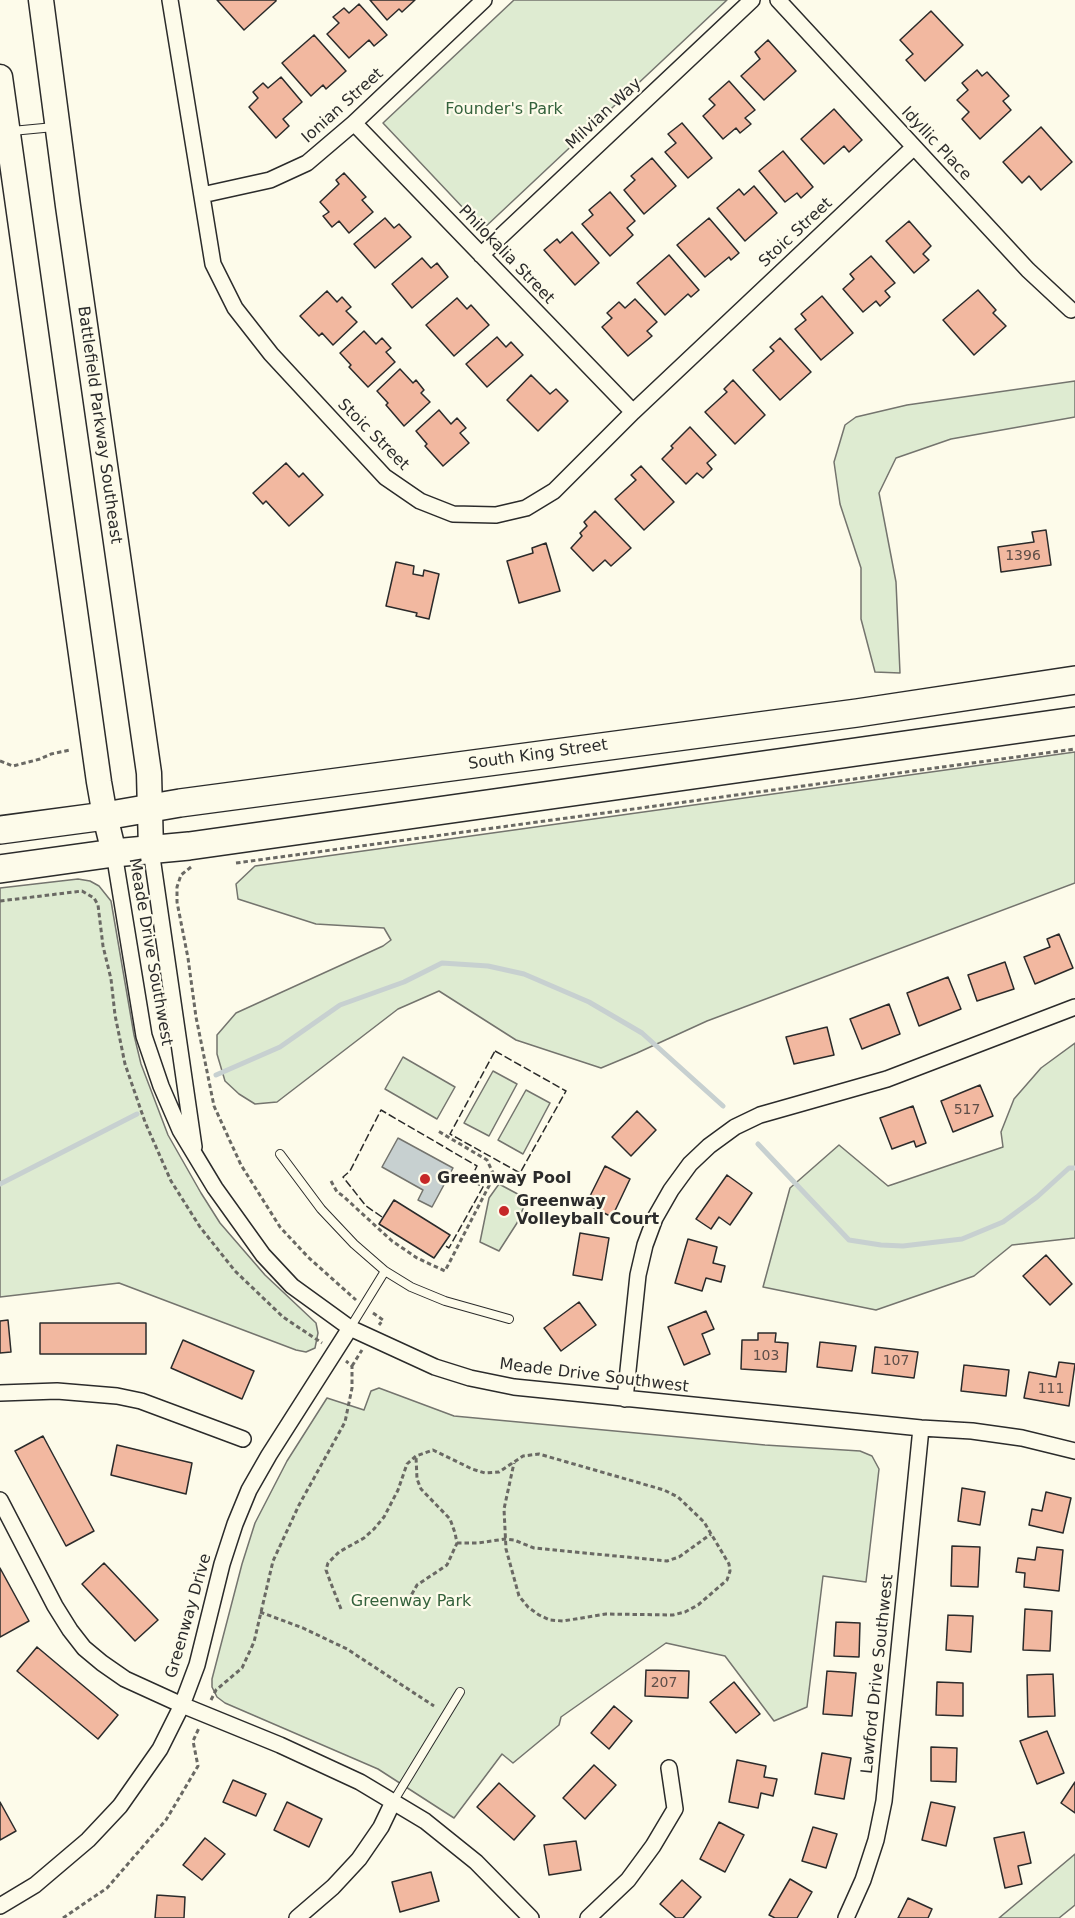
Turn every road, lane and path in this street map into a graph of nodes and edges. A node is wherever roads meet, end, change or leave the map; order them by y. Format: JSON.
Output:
{"nodes":[{"id":1,"x":41,"y":0,"type":"edge"},
{"id":2,"x":170,"y":0,"type":"edge"},
{"id":3,"x":484,"y":0,"type":"edge"},
{"id":4,"x":752,"y":0,"type":"edge"},
{"id":5,"x":778,"y":0,"type":"edge"},
{"id":6,"x":0,"y":77,"type":"edge"},
{"id":7,"x":354,"y":123,"type":"junction"},
{"id":8,"x":58,"y":126,"type":"junction"},
{"id":9,"x":8,"y":131,"type":"junction"},
{"id":10,"x":914,"y":147,"type":"junction"},
{"id":11,"x":202,"y":195,"type":"junction"},
{"id":12,"x":481,"y":255,"type":"junction"},
{"id":13,"x":1071,"y":310,"type":"dead end"},
{"id":14,"x":633,"y":412,"type":"junction"},
{"id":15,"x":1075,"y":680,"type":"edge"},
{"id":16,"x":1075,"y":721,"type":"edge"},
{"id":17,"x":1075,"y":749,"type":"edge"},
{"id":18,"x":70,"y":750,"type":"dead end"},
{"id":19,"x":0,"y":762,"type":"edge"},
{"id":20,"x":149,"y":809,"type":"junction"},
{"id":21,"x":105,"y":816,"type":"junction"},
{"id":22,"x":0,"y":830,"type":"edge"},
{"id":23,"x":151,"y":850,"type":"junction"},
{"id":24,"x":114,"y":853,"type":"junction"},
{"id":25,"x":231,"y":863,"type":"dead end"},
{"id":26,"x":197,"y":866,"type":"dead end"},
{"id":27,"x":0,"y":869,"type":"edge"},
{"id":28,"x":0,"y":901,"type":"edge"},
{"id":29,"x":1075,"y":1007,"type":"edge"},
{"id":30,"x":438,"y":1131,"type":"dead end"},
{"id":31,"x":280,"y":1154,"type":"dead end"},
{"id":32,"x":195,"y":1156,"type":"junction"},
{"id":33,"x":331,"y":1181,"type":"dead end"},
{"id":34,"x":385,"y":1271,"type":"junction"},
{"id":35,"x":364,"y":1306,"type":"junction"},
{"id":36,"x":509,"y":1319,"type":"dead end"},
{"id":37,"x":350,"y":1328,"type":"junction"},
{"id":38,"x":370,"y":1338,"type":"junction"},
{"id":39,"x":335,"y":1352,"type":"junction"},
{"id":40,"x":352,"y":1366,"type":"junction"},
{"id":41,"x":0,"y":1393,"type":"edge"},
{"id":42,"x":625,"y":1399,"type":"junction"},
{"id":43,"x":921,"y":1428,"type":"junction"},
{"id":44,"x":243,"y":1439,"type":"dead end"},
{"id":45,"x":1075,"y":1451,"type":"edge"},
{"id":46,"x":416,"y":1456,"type":"junction"},
{"id":47,"x":514,"y":1463,"type":"junction"},
{"id":48,"x":0,"y":1500,"type":"edge"},
{"id":49,"x":711,"y":1534,"type":"junction"},
{"id":50,"x":505,"y":1539,"type":"junction"},
{"id":51,"x":457,"y":1543,"type":"junction"},
{"id":52,"x":408,"y":1601,"type":"dead end"},
{"id":53,"x":341,"y":1609,"type":"dead end"},
{"id":54,"x":260,"y":1612,"type":"junction"},
{"id":55,"x":460,"y":1692,"type":"dead end"},
{"id":56,"x":182,"y":1705,"type":"junction"},
{"id":57,"x":434,"y":1706,"type":"dead end"},
{"id":58,"x":205,"y":1714,"type":"junction"},
{"id":59,"x":669,"y":1768,"type":"dead end"},
{"id":60,"x":393,"y":1802,"type":"junction"},
{"id":61,"x":0,"y":1906,"type":"edge"},
{"id":62,"x":63,"y":1918,"type":"edge"},
{"id":63,"x":297,"y":1918,"type":"edge"},
{"id":64,"x":531,"y":1918,"type":"edge"},
{"id":65,"x":588,"y":1918,"type":"edge"},
{"id":66,"x":846,"y":1918,"type":"edge"}],
"edges":[{"from":1,"to":8,"type":"main road","name":"Battlefield Parkway Southeast"},
{"from":2,"to":11,"type":"street","name":"Stoic Street"},
{"from":3,"to":7,"type":"street","name":"Ionian Street"},
{"from":4,"to":12,"type":"street","name":"Milvian Way"},
{"from":5,"to":10,"type":"street","name":"Idyllic Place"},
{"from":6,"to":9,"type":"main road"},
{"from":7,"to":11,"type":"street","name":"Ionian Street"},
{"from":7,"to":12,"type":"street","name":"Philokalia Street"},
{"from":8,"to":9,"type":"lane"},
{"from":8,"to":20,"type":"main road","name":"Battlefield Parkway Southeast"},
{"from":9,"to":21,"type":"main road"},
{"from":10,"to":13,"type":"street","name":"Idyllic Place"},
{"from":10,"to":14,"type":"street","name":"Stoic Street"},
{"from":11,"to":14,"type":"street","name":"Stoic Street"},
{"from":12,"to":14,"type":"street","name":"Philokalia Street"},
{"from":15,"to":20,"type":"highway","name":"South King Street"},
{"from":16,"to":23,"type":"highway"},
{"from":17,"to":25,"type":"path"},
{"from":18,"to":19,"type":"path"},
{"from":20,"to":21,"type":"highway","name":"South King Street"},
{"from":20,"to":23,"type":"main road","name":"Battlefield Parkway Southeast"},
{"from":21,"to":22,"type":"highway","name":"South King Street"},
{"from":21,"to":24,"type":"main road"},
{"from":23,"to":24,"type":"highway"},
{"from":23,"to":32,"type":"street","name":"Meade Drive Southwest"},
{"from":24,"to":27,"type":"highway"},
{"from":24,"to":32,"type":"street","name":"Meade Drive Southwest"},
{"from":26,"to":35,"type":"path"},
{"from":28,"to":39,"type":"path"},
{"from":29,"to":42,"type":"street"},
{"from":30,"to":33,"type":"path"},
{"from":31,"to":34,"type":"lane"},
{"from":32,"to":37,"type":"street","name":"Meade Drive Southwest"},
{"from":34,"to":35,"type":"lane"},
{"from":34,"to":36,"type":"lane"},
{"from":35,"to":37,"type":"lane"},
{"from":35,"to":38,"type":"path"},
{"from":37,"to":38,"type":"street","name":"Meade Drive Southwest"},
{"from":37,"to":39,"type":"street","name":"Greenway Drive"},
{"from":38,"to":40,"type":"path"},
{"from":38,"to":42,"type":"street","name":"Meade Drive Southwest"},
{"from":39,"to":40,"type":"path"},
{"from":39,"to":56,"type":"street","name":"Greenway Drive"},
{"from":40,"to":54,"type":"path"},
{"from":41,"to":44,"type":"street"},
{"from":42,"to":43,"type":"street","name":"Meade Drive Southwest"},
{"from":43,"to":45,"type":"street","name":"Meade Drive Southwest"},
{"from":43,"to":66,"type":"street","name":"Lawford Drive Southwest"},
{"from":46,"to":47,"type":"path"},
{"from":46,"to":51,"type":"path"},
{"from":46,"to":53,"type":"path"},
{"from":47,"to":49,"type":"path"},
{"from":47,"to":50,"type":"path"},
{"from":48,"to":56,"type":"street"},
{"from":49,"to":50,"type":"path"},
{"from":49,"to":50,"type":"path"},
{"from":50,"to":51,"type":"path"},
{"from":51,"to":52,"type":"path"},
{"from":54,"to":57,"type":"path"},
{"from":54,"to":58,"type":"path"},
{"from":55,"to":60,"type":"lane"},
{"from":56,"to":58,"type":"street"},
{"from":56,"to":61,"type":"street","name":"Greenway Drive"},
{"from":58,"to":60,"type":"street"},
{"from":58,"to":62,"type":"path"},
{"from":59,"to":65,"type":"street"},
{"from":60,"to":63,"type":"street"},
{"from":60,"to":64,"type":"street"}]}
